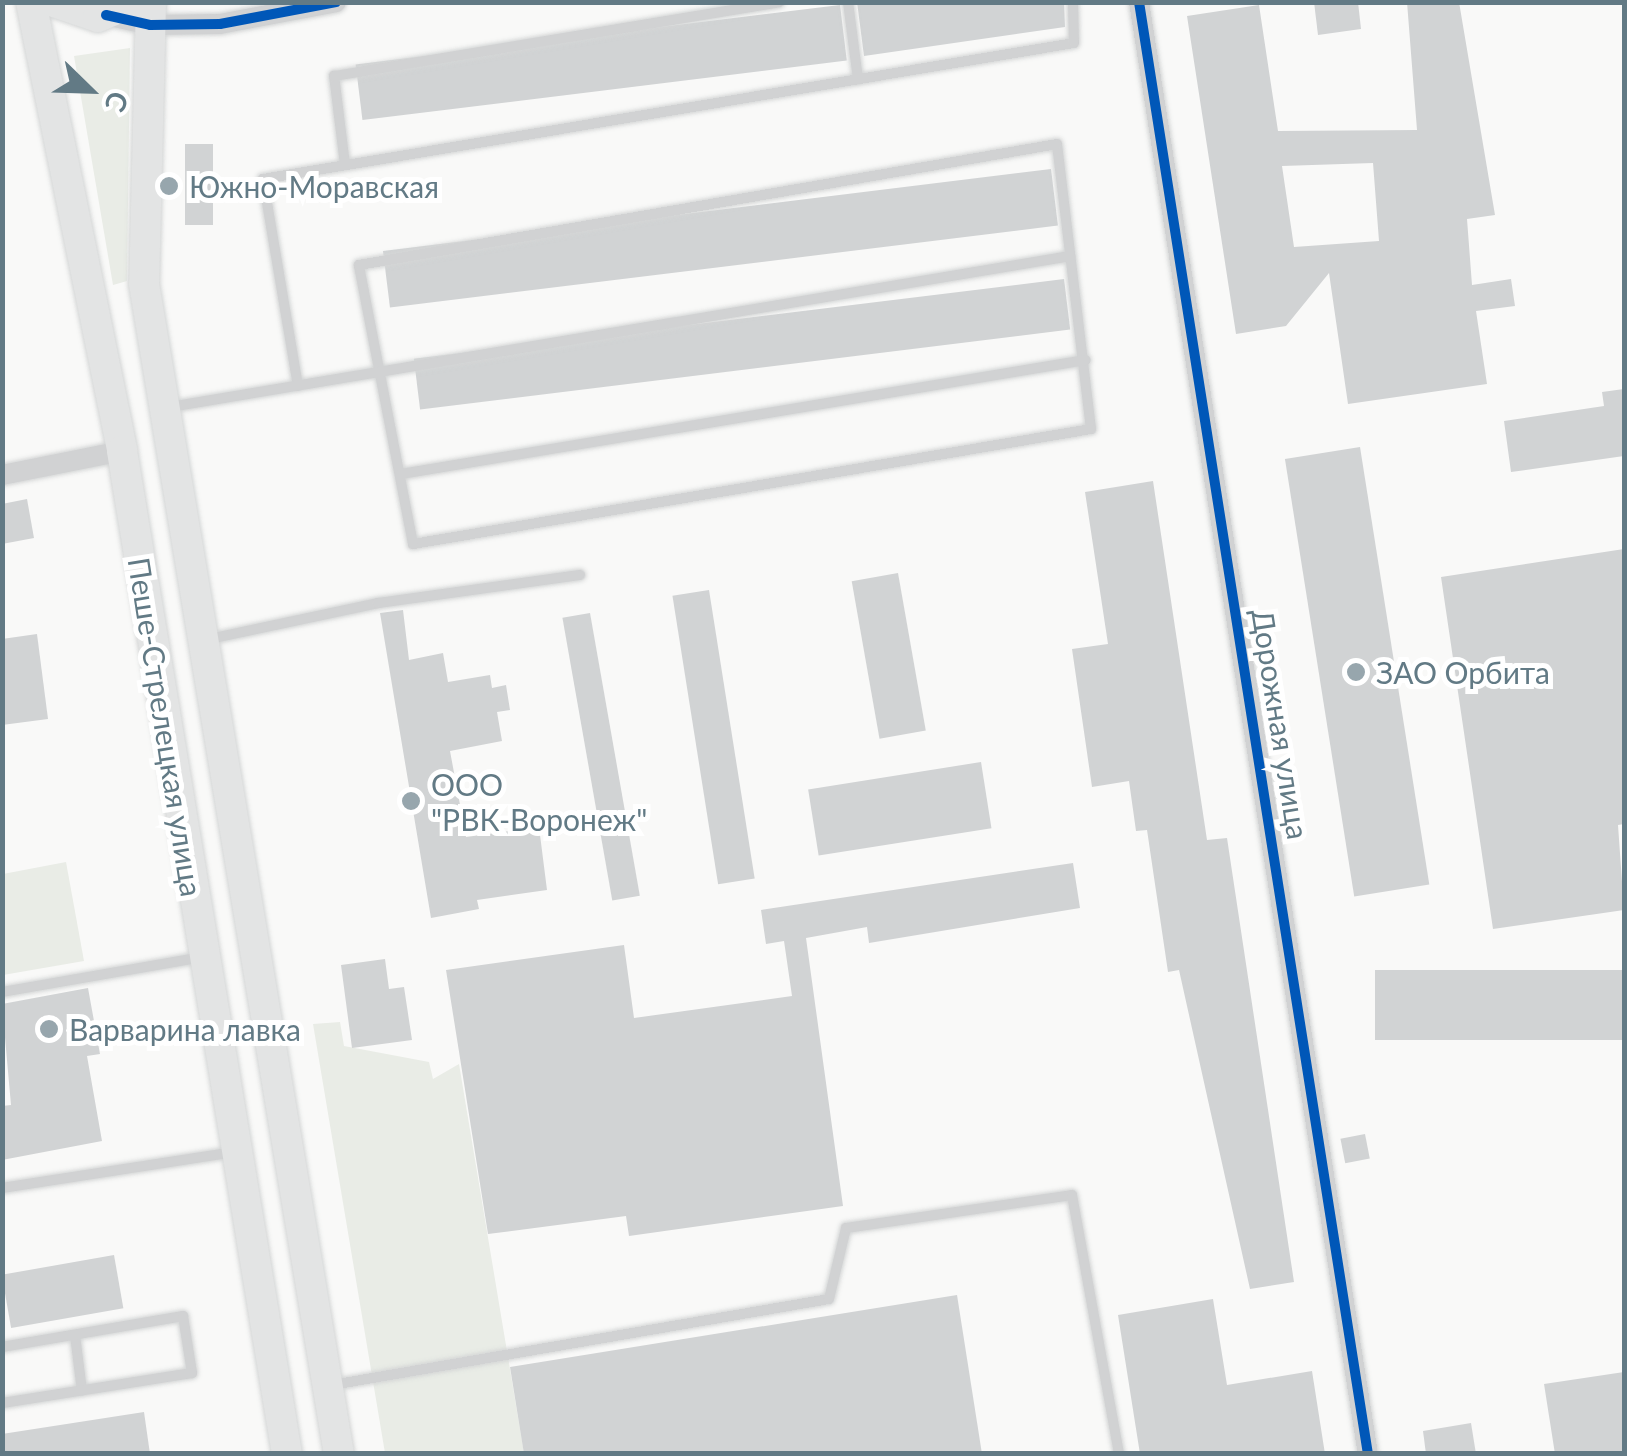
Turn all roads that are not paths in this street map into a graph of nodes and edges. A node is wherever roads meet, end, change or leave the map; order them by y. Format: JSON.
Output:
{"nodes":[{"id":1,"x":32,"y":2,"type":"edge"},
{"id":2,"x":54,"y":2,"type":"edge"},
{"id":3,"x":336,"y":2,"type":"edge"},
{"id":4,"x":779,"y":2,"type":"edge"},
{"id":5,"x":848,"y":2,"type":"edge"},
{"id":6,"x":1073,"y":2,"type":"edge"},
{"id":7,"x":1139,"y":2,"type":"edge"},
{"id":8,"x":135,"y":11,"type":"edge"},
{"id":9,"x":858,"y":79,"type":"junction"},
{"id":10,"x":345,"y":165,"type":"junction"},
{"id":11,"x":1070,"y":256,"type":"junction"},
{"id":12,"x":1086,"y":360,"type":"junction"},
{"id":13,"x":384,"y":372,"type":"junction"},
{"id":14,"x":298,"y":386,"type":"junction"},
{"id":15,"x":164,"y":408,"type":"junction"},
{"id":16,"x":122,"y":451,"type":"junction"},
{"id":17,"x":401,"y":474,"type":"junction"},
{"id":18,"x":2,"y":475,"type":"edge"},
{"id":19,"x":580,"y":575,"type":"dead end"},
{"id":20,"x":203,"y":641,"type":"junction"},
{"id":21,"x":203,"y":957,"type":"junction"},
{"id":22,"x":2,"y":992,"type":"edge"},
{"id":23,"x":235,"y":1152,"type":"junction"},
{"id":24,"x":2,"y":1188,"type":"edge"},
{"id":25,"x":75,"y":1334,"type":"junction"},
{"id":26,"x":2,"y":1347,"type":"edge"},
{"id":27,"x":326,"y":1386,"type":"junction"},
{"id":28,"x":82,"y":1391,"type":"junction"},
{"id":29,"x":2,"y":1403,"type":"edge"},
{"id":30,"x":287,"y":1454,"type":"edge"},
{"id":31,"x":339,"y":1454,"type":"edge"},
{"id":32,"x":1120,"y":1454,"type":"edge"},
{"id":33,"x":1368,"y":1454,"type":"edge"}],
"edges":[{"from":1,"to":16,"type":"main road","name":"Пеше-Стрелецкая улица"},
{"from":2,"to":8,"type":"main road"},
{"from":3,"to":8,"type":"street"},
{"from":4,"to":10,"type":"lane"},
{"from":5,"to":9,"type":"lane"},
{"from":6,"to":9,"type":"lane"},
{"from":7,"to":33,"type":"street","name":"Дорожная улица"},
{"from":8,"to":15,"type":"main road","name":"Пеше-Стрелецкая улица"},
{"from":9,"to":10,"type":"lane"},
{"from":10,"to":14,"type":"lane"},
{"from":11,"to":12,"type":"lane"},
{"from":11,"to":13,"type":"lane"},
{"from":11,"to":13,"type":"lane"},
{"from":12,"to":17,"type":"lane"},
{"from":12,"to":17,"type":"lane"},
{"from":13,"to":14,"type":"lane"},
{"from":13,"to":17,"type":"lane"},
{"from":14,"to":15,"type":"lane"},
{"from":15,"to":20,"type":"main road","name":"Пеше-Стрелецкая улица"},
{"from":16,"to":18,"type":"street"},
{"from":16,"to":21,"type":"main road","name":"Пеше-Стрелецкая улица"},
{"from":19,"to":20,"type":"lane"},
{"from":20,"to":27,"type":"main road","name":"Пеше-Стрелецкая улица"},
{"from":21,"to":22,"type":"lane"},
{"from":21,"to":23,"type":"main road","name":"Пеше-Стрелецкая улица"},
{"from":23,"to":24,"type":"lane"},
{"from":23,"to":30,"type":"main road","name":"Пеше-Стрелецкая улица"},
{"from":25,"to":26,"type":"lane"},
{"from":25,"to":28,"type":"lane"},
{"from":25,"to":28,"type":"lane"},
{"from":27,"to":31,"type":"main road","name":"Пеше-Стрелецкая улица"},
{"from":27,"to":32,"type":"lane"},
{"from":28,"to":29,"type":"lane"}]}
